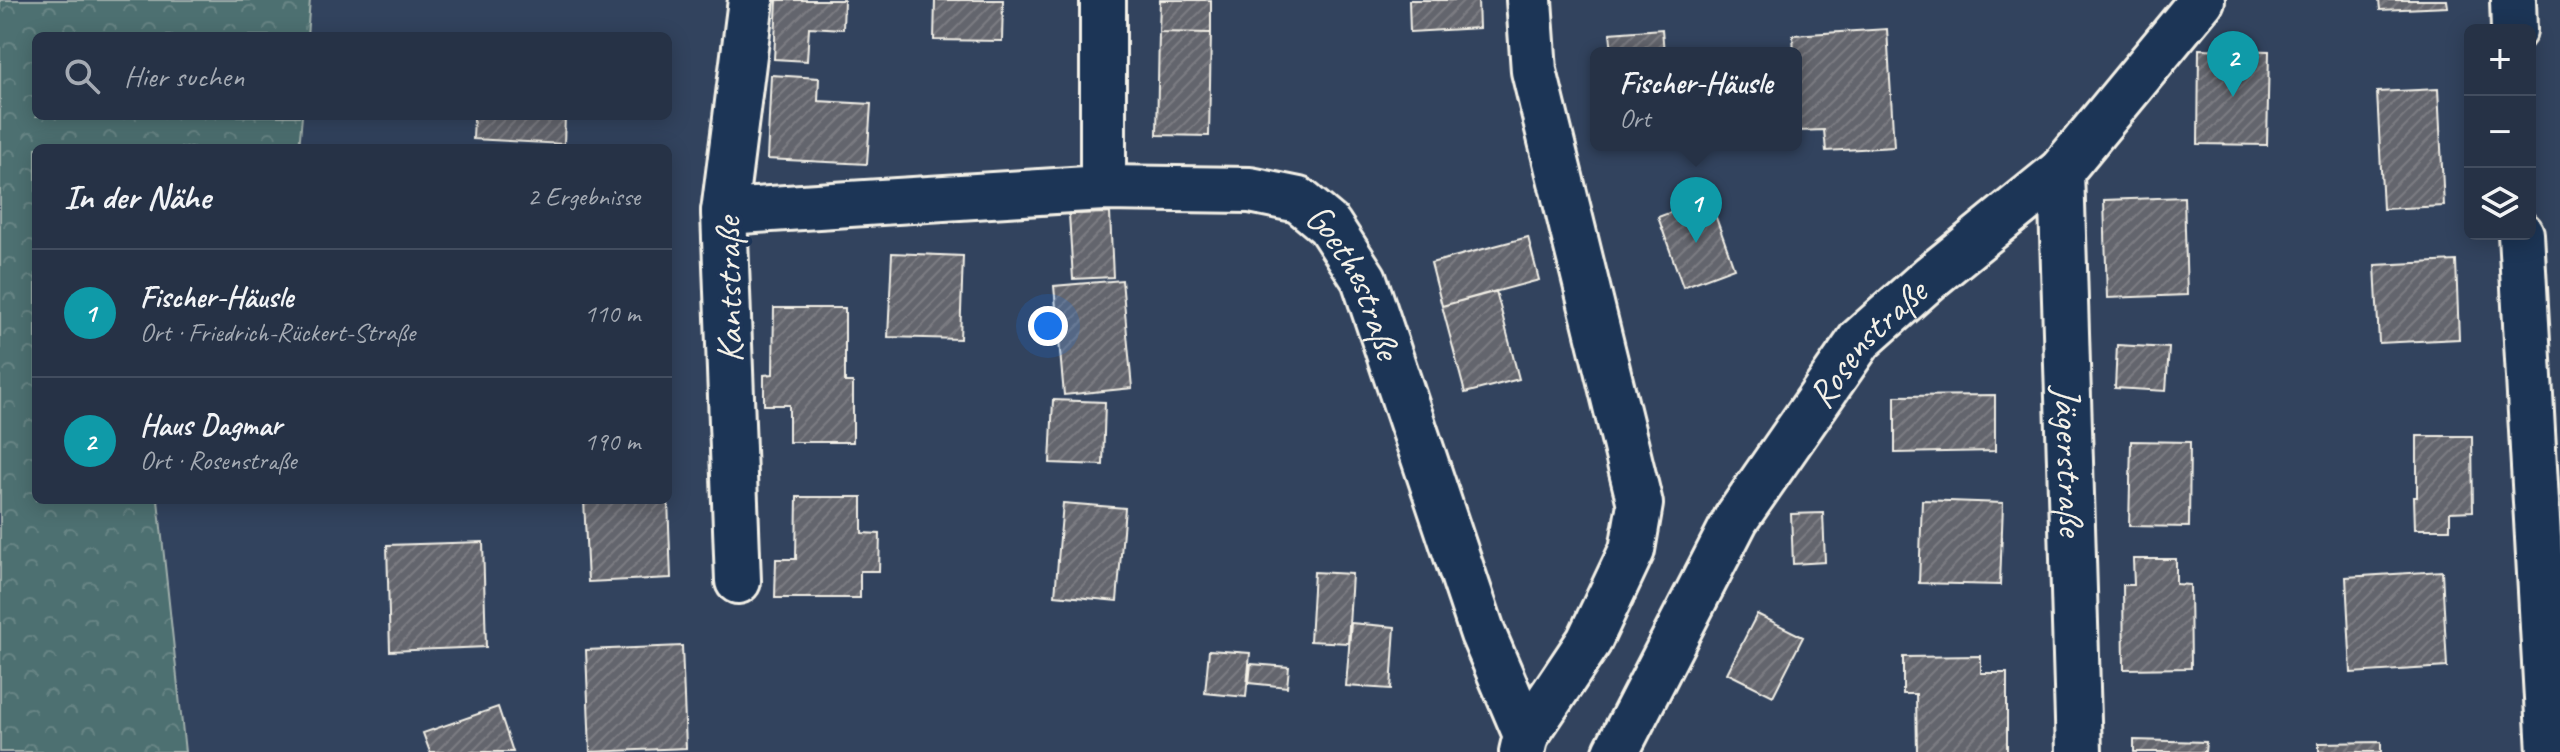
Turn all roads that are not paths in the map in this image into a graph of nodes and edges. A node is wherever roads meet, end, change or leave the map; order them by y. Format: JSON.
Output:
{"nodes":[{"id":1,"x":1103,"y":0,"type":"edge"},
{"id":2,"x":1529,"y":0,"type":"edge"},
{"id":3,"x":2202,"y":0,"type":"edge"},
{"id":4,"x":2513,"y":0,"type":"edge"},
{"id":5,"x":743,"y":10,"type":"edge"},
{"id":6,"x":2514,"y":24,"type":"edge"},
{"id":7,"x":2061,"y":171,"type":"junction"},
{"id":8,"x":1103,"y":188,"type":"junction"},
{"id":9,"x":724,"y":212,"type":"junction"},
{"id":10,"x":2521,"y":240,"type":"edge"},
{"id":11,"x":738,"y":581,"type":"dead end"},
{"id":12,"x":1524,"y":744,"type":"edge"},
{"id":13,"x":1616,"y":752,"type":"edge"},
{"id":14,"x":2079,"y":752,"type":"edge"},
{"id":15,"x":2550,"y":752,"type":"edge"}],
"edges":[{"from":1,"to":8,"type":"street"},
{"from":2,"to":12,"type":"street"},
{"from":3,"to":7,"type":"street","name":"Rosenstraße"},
{"from":4,"to":6,"type":"street"},
{"from":5,"to":9,"type":"street","name":"Kantstraße"},
{"from":7,"to":13,"type":"street","name":"Rosenstraße"},
{"from":7,"to":14,"type":"street","name":"Jägerstraße"},
{"from":8,"to":9,"type":"street","name":"Goethestraße"},
{"from":8,"to":12,"type":"street","name":"Goethestraße"},
{"from":9,"to":11,"type":"street","name":"Kantstraße"},
{"from":10,"to":15,"type":"street"}]}
